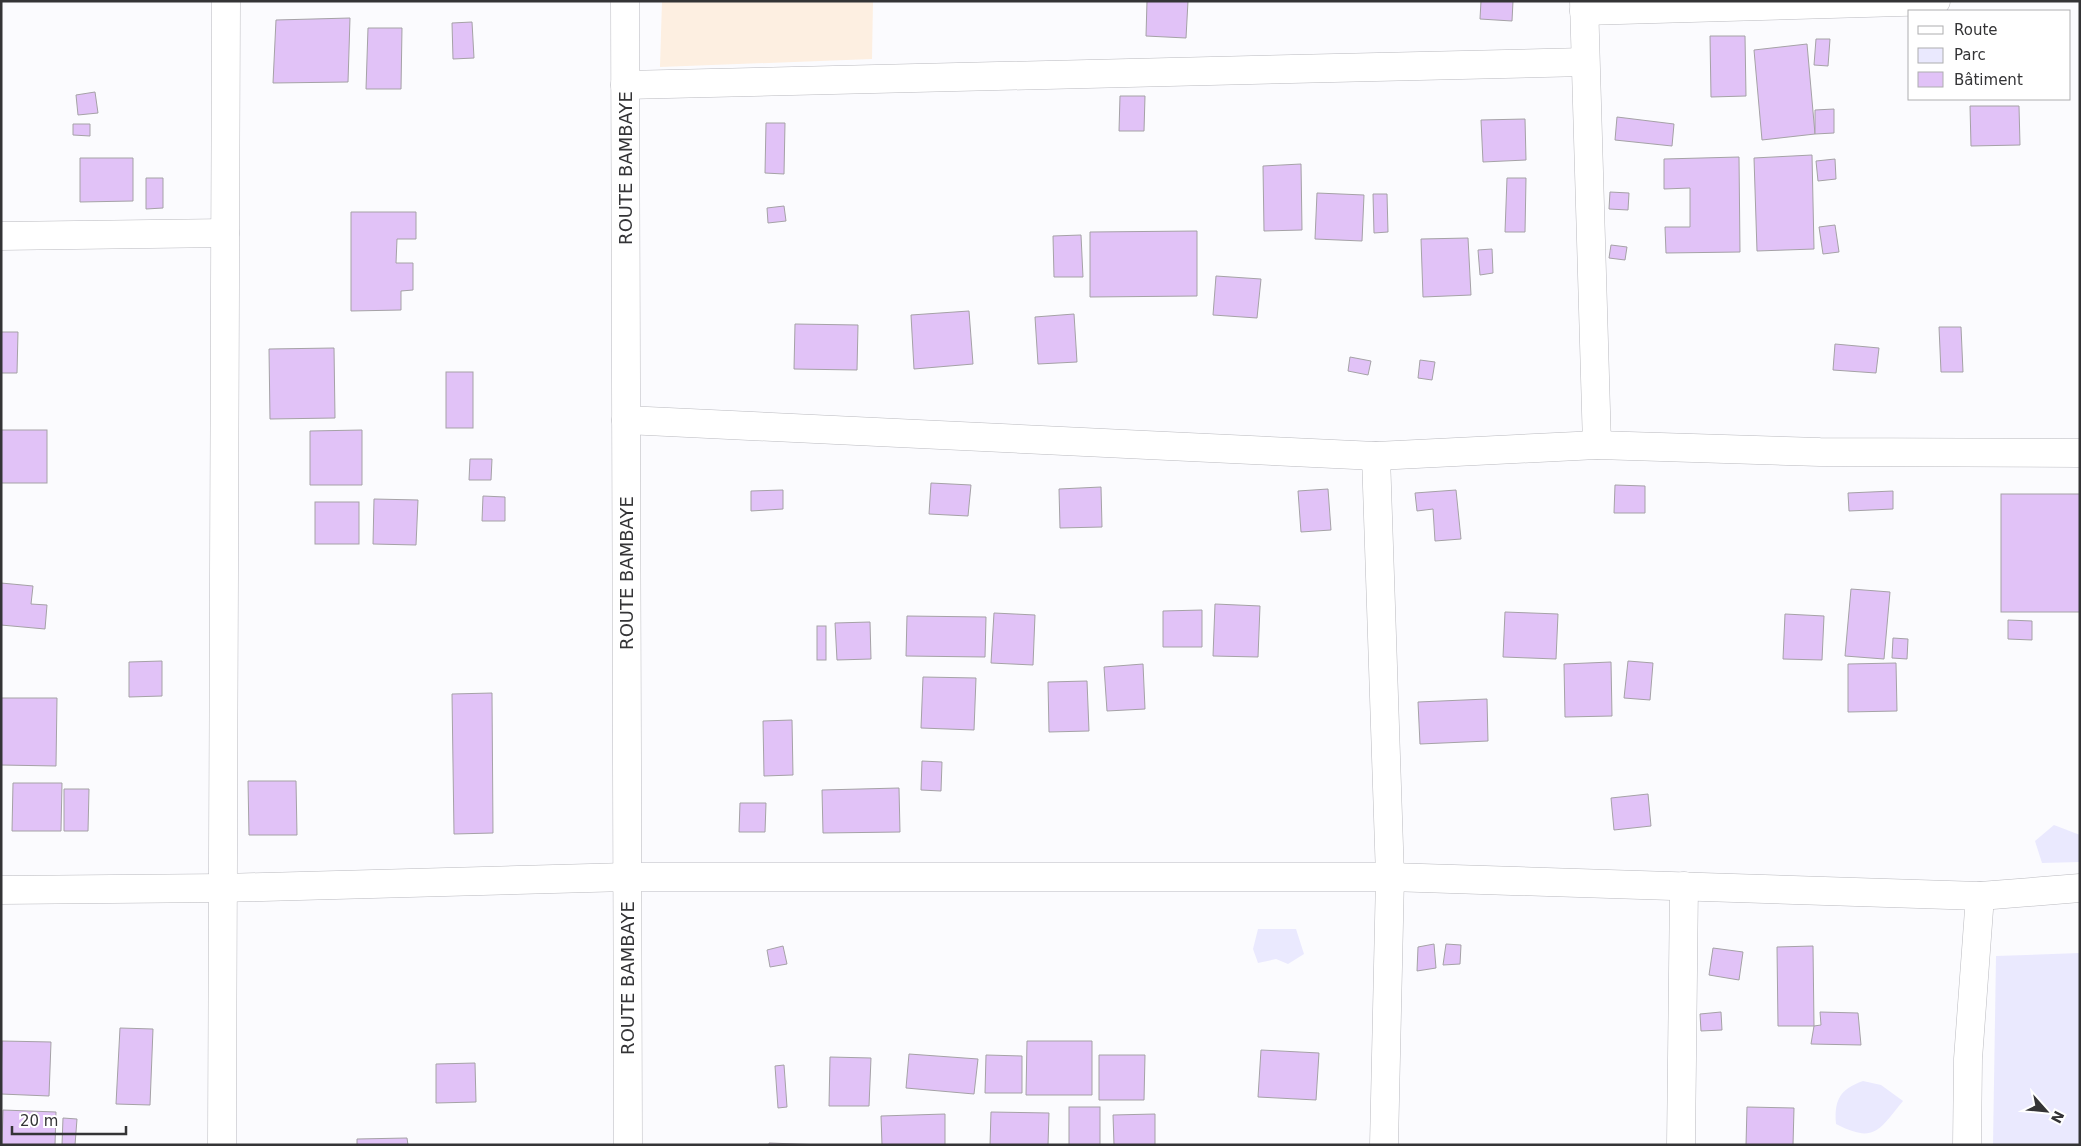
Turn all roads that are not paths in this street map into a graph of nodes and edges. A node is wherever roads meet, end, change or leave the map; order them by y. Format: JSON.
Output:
{"nodes":[{"id":1,"x":226,"y":1,"type":"edge"},
{"id":2,"x":625,"y":1,"type":"edge"},
{"id":3,"x":1936,"y":1,"type":"edge"},
{"id":4,"x":1584,"y":6,"type":"edge"},
{"id":5,"x":1585,"y":62,"type":"junction"},
{"id":6,"x":625,"y":85,"type":"junction"},
{"id":7,"x":225,"y":233,"type":"junction"},
{"id":8,"x":1,"y":236,"type":"edge"},
{"id":9,"x":626,"y":420,"type":"junction"},
{"id":10,"x":1597,"y":445,"type":"junction"},
{"id":11,"x":2080,"y":453,"type":"edge"},
{"id":12,"x":1376,"y":456,"type":"junction"},
{"id":13,"x":627,"y":877,"type":"junction"},
{"id":14,"x":1390,"y":877,"type":"junction"},
{"id":15,"x":1684,"y":886,"type":"junction"},
{"id":16,"x":223,"y":888,"type":"junction"},
{"id":17,"x":2080,"y":888,"type":"edge"},
{"id":18,"x":1,"y":890,"type":"edge"},
{"id":19,"x":1980,"y":896,"type":"junction"},
{"id":20,"x":222,"y":1145,"type":"edge"},
{"id":21,"x":628,"y":1145,"type":"edge"},
{"id":22,"x":1384,"y":1145,"type":"edge"},
{"id":23,"x":1681,"y":1145,"type":"edge"},
{"id":24,"x":1968,"y":1145,"type":"edge"}],
"edges":[{"from":1,"to":7,"type":"street"},
{"from":2,"to":6,"type":"street","name":"ROUTE BAMBAYE"},
{"from":3,"to":4,"type":"street"},
{"from":4,"to":5,"type":"street"},
{"from":5,"to":6,"type":"street"},
{"from":5,"to":10,"type":"street"},
{"from":6,"to":9,"type":"street","name":"ROUTE BAMBAYE"},
{"from":7,"to":8,"type":"street"},
{"from":7,"to":16,"type":"street"},
{"from":9,"to":12,"type":"street"},
{"from":9,"to":13,"type":"street","name":"ROUTE BAMBAYE"},
{"from":10,"to":11,"type":"street"},
{"from":10,"to":12,"type":"street"},
{"from":12,"to":14,"type":"street"},
{"from":13,"to":14,"type":"street"},
{"from":13,"to":16,"type":"street"},
{"from":13,"to":21,"type":"street","name":"ROUTE BAMBAYE"},
{"from":14,"to":15,"type":"street"},
{"from":14,"to":22,"type":"street"},
{"from":15,"to":19,"type":"street"},
{"from":15,"to":23,"type":"street"},
{"from":16,"to":18,"type":"street"},
{"from":16,"to":20,"type":"street"},
{"from":17,"to":19,"type":"street"},
{"from":19,"to":24,"type":"street"}]}
